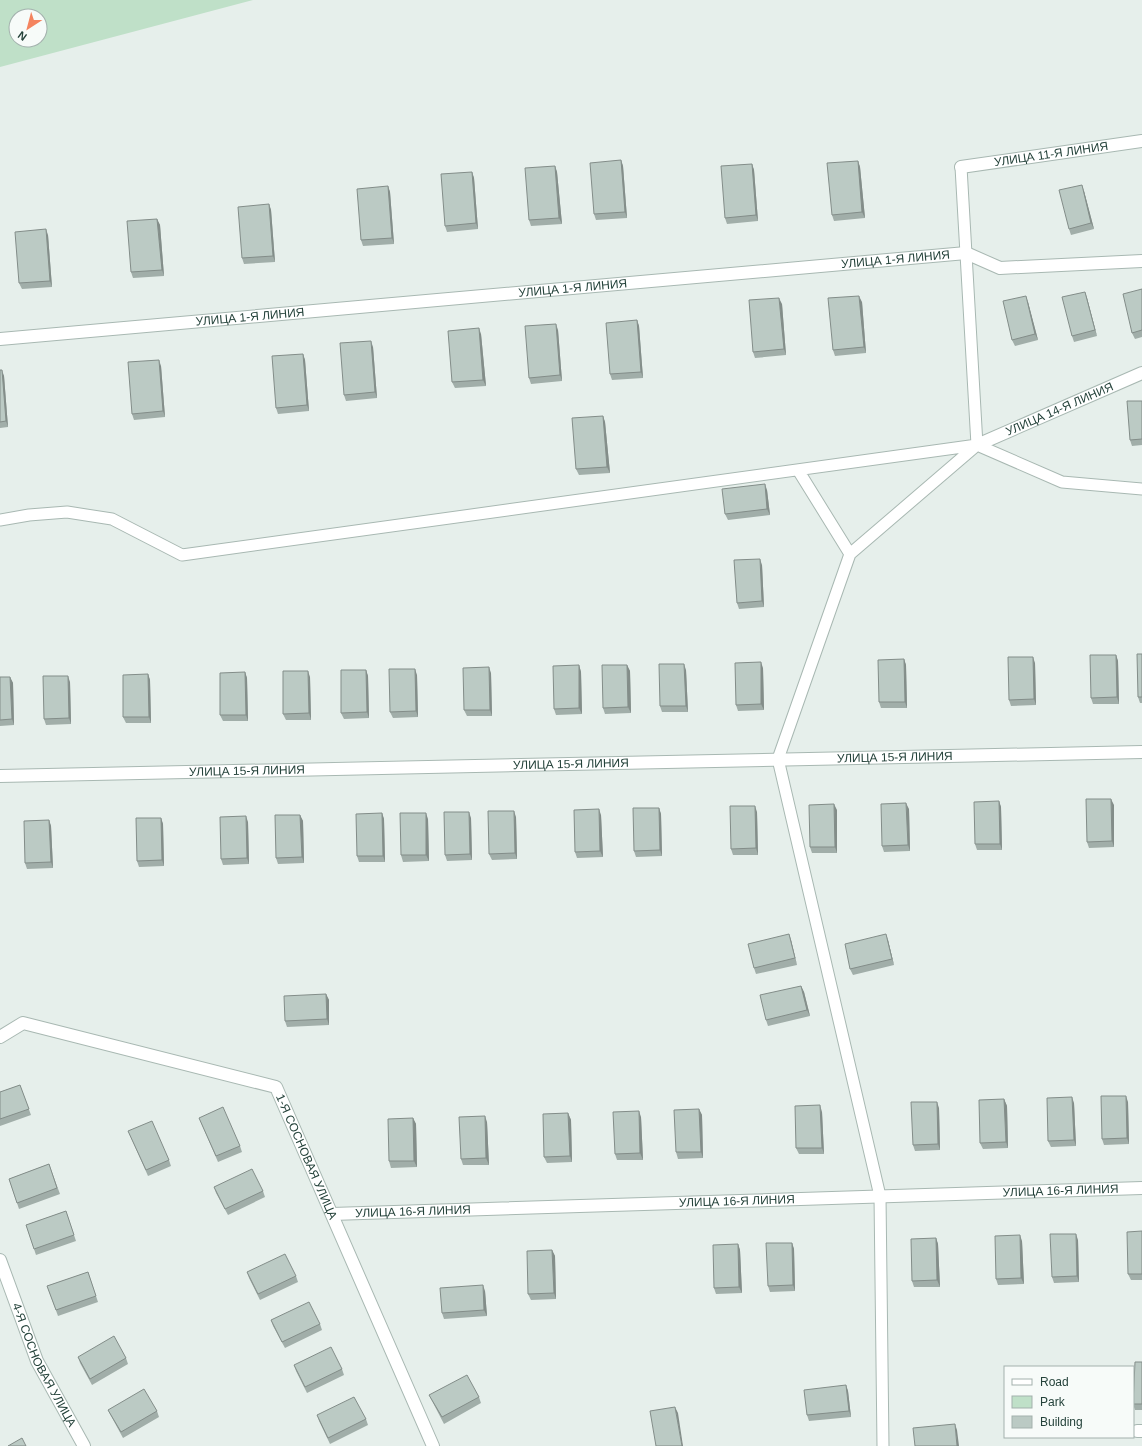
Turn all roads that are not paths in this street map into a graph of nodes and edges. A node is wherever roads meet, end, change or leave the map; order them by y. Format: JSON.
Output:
{"nodes":[{"id":1,"x":1142,"y":141,"type":"edge"},
{"id":2,"x":961,"y":167,"type":"joint"},
{"id":3,"x":966,"y":253,"type":"junction"},
{"id":4,"x":1142,"y":261,"type":"edge"},
{"id":5,"x":0,"y":339,"type":"edge"},
{"id":6,"x":1142,"y":373,"type":"edge"},
{"id":7,"x":977,"y":445,"type":"junction"},
{"id":8,"x":798,"y":470,"type":"junction"},
{"id":9,"x":1142,"y":489,"type":"edge"},
{"id":10,"x":0,"y":520,"type":"edge"},
{"id":11,"x":850,"y":554,"type":"junction"},
{"id":12,"x":1142,"y":752,"type":"edge"},
{"id":13,"x":778,"y":759,"type":"junction"},
{"id":14,"x":0,"y":776,"type":"edge"},
{"id":15,"x":0,"y":1037,"type":"edge"},
{"id":16,"x":1142,"y":1188,"type":"edge"},
{"id":17,"x":880,"y":1196,"type":"junction"},
{"id":18,"x":332,"y":1214,"type":"junction"},
{"id":19,"x":0,"y":1260,"type":"edge"},
{"id":20,"x":84,"y":1446,"type":"edge"},
{"id":21,"x":433,"y":1446,"type":"edge"},
{"id":22,"x":883,"y":1446,"type":"edge"}],
"edges":[{"from":1,"to":2,"type":"street","name":"УЛИЦА 11-Я ЛИНИЯ"},
{"from":2,"to":3,"type":"lane"},
{"from":3,"to":4,"type":"street","name":"УЛИЦА 1-Я ЛИНИЯ"},
{"from":3,"to":5,"type":"street","name":"УЛИЦА 1-Я ЛИНИЯ"},
{"from":3,"to":7,"type":"lane"},
{"from":6,"to":7,"type":"street","name":"УЛИЦА 14-Я ЛИНИЯ"},
{"from":7,"to":8,"type":"lane"},
{"from":7,"to":9,"type":"lane"},
{"from":7,"to":11,"type":"lane"},
{"from":8,"to":10,"type":"lane"},
{"from":8,"to":11,"type":"lane"},
{"from":11,"to":13,"type":"lane"},
{"from":12,"to":13,"type":"street","name":"УЛИЦА 15-Я ЛИНИЯ"},
{"from":13,"to":14,"type":"street","name":"УЛИЦА 15-Я ЛИНИЯ"},
{"from":13,"to":17,"type":"lane"},
{"from":15,"to":18,"type":"street","name":"1-Я СОСНОВАЯ УЛИЦА"},
{"from":16,"to":17,"type":"street","name":"УЛИЦА 16-Я ЛИНИЯ"},
{"from":17,"to":18,"type":"street","name":"УЛИЦА 16-Я ЛИНИЯ"},
{"from":17,"to":22,"type":"lane"},
{"from":18,"to":21,"type":"street","name":"1-Я СОСНОВАЯ УЛИЦА"},
{"from":19,"to":20,"type":"street","name":"4-Я СОСНОВАЯ УЛИЦА"}]}
